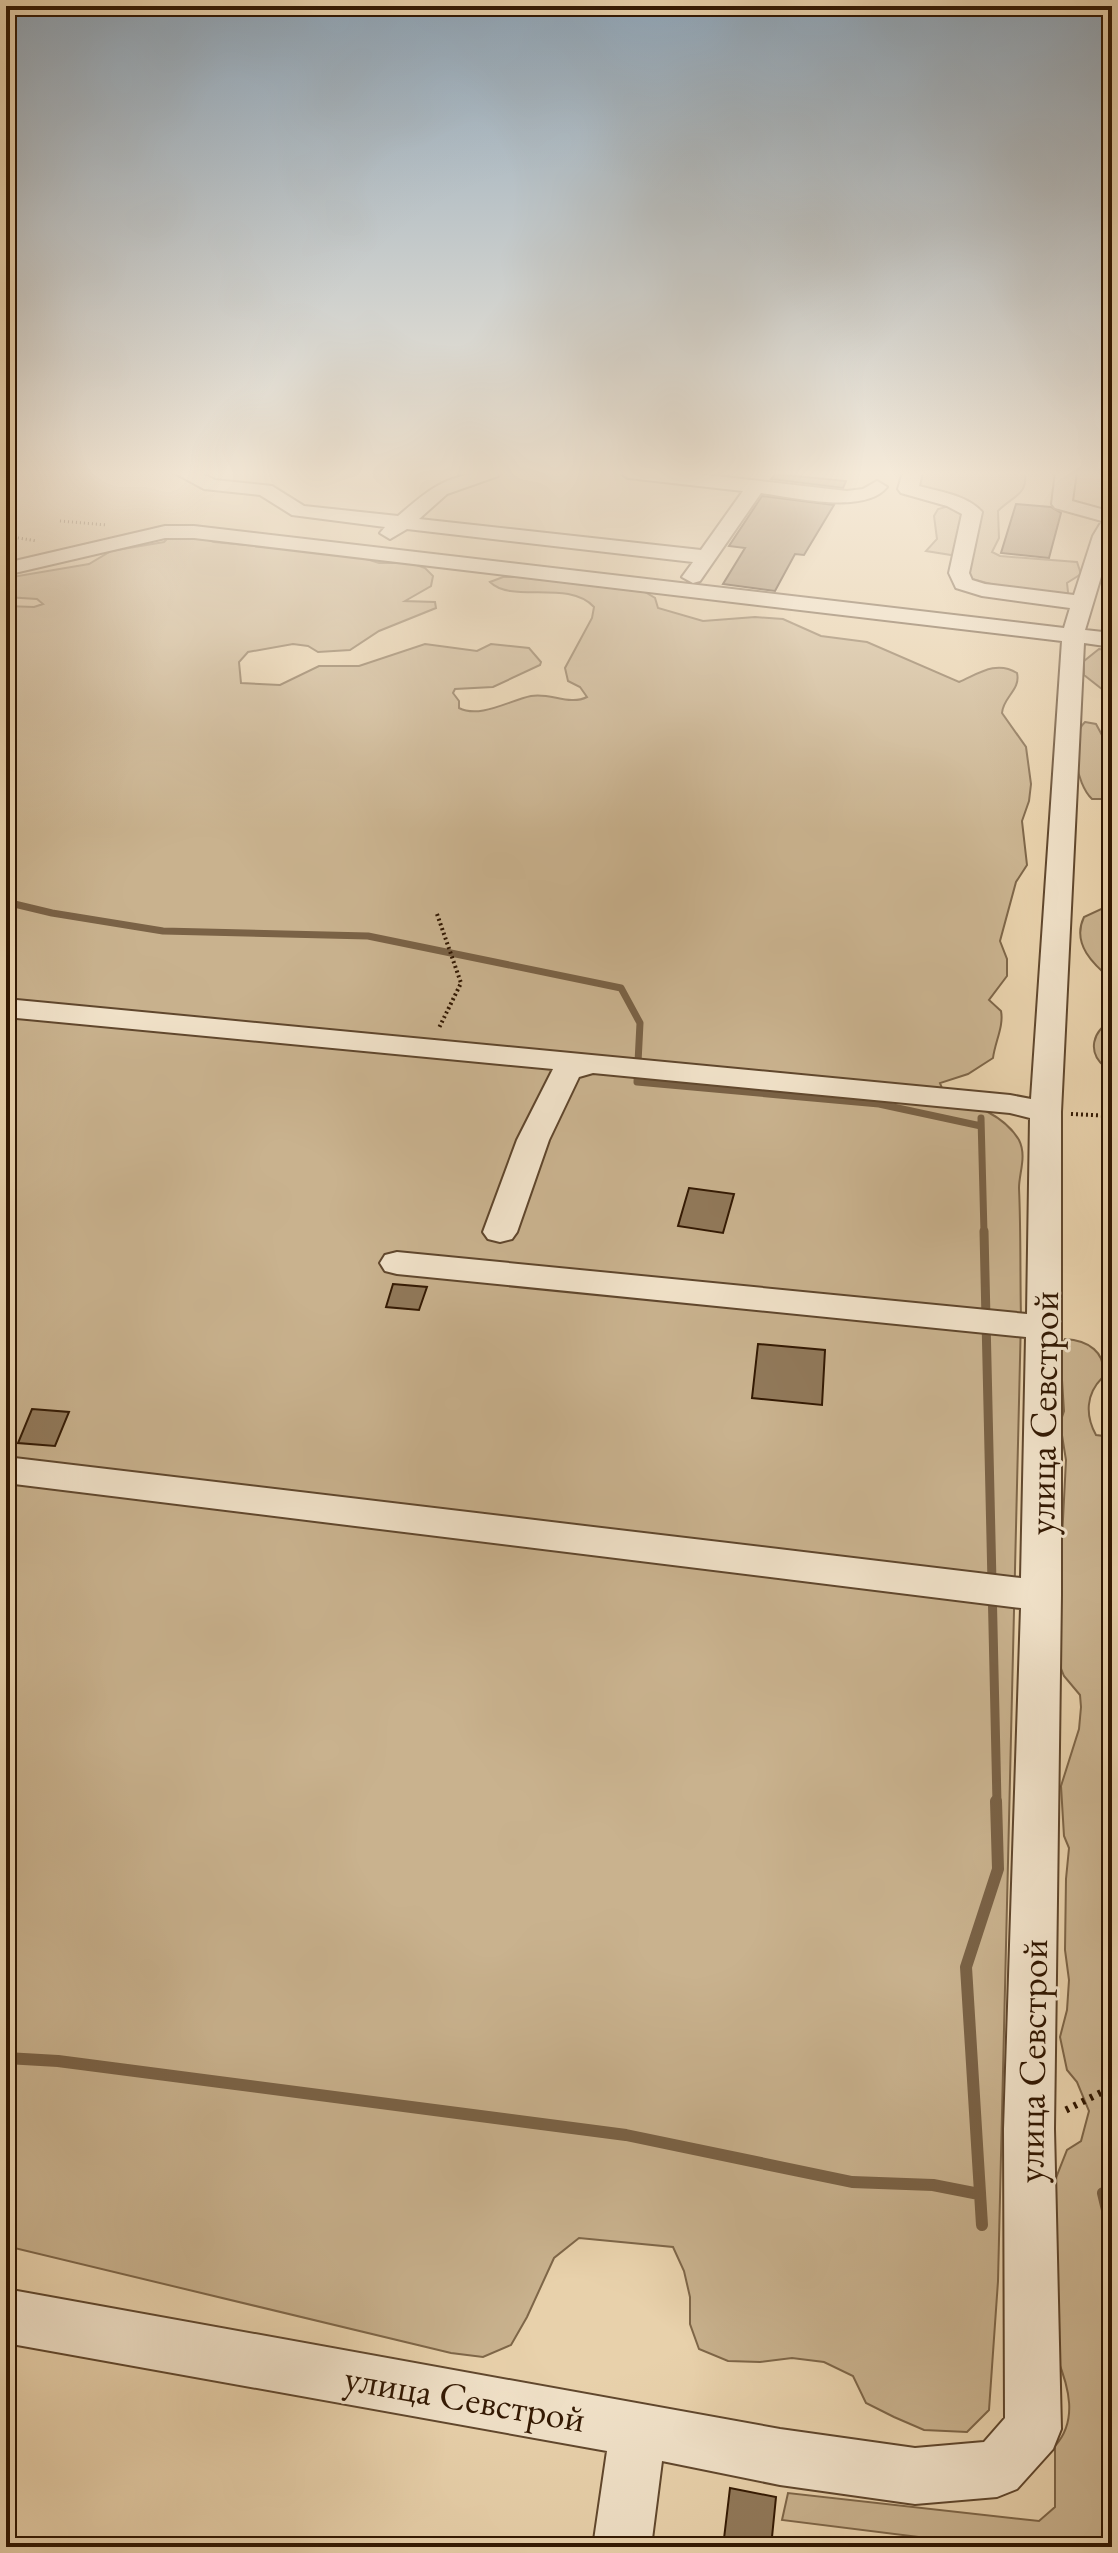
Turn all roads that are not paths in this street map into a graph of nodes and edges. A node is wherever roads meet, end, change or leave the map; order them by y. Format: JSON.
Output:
{"nodes":[{"id":1,"x":699,"y":591,"type":"edge"},
{"id":2,"x":986,"y":591,"type":"edge"},
{"id":3,"x":1094,"y":591,"type":"edge"},
{"id":4,"x":1078,"y":619,"type":"junction"},
{"id":5,"x":1112,"y":640,"type":"edge"},
{"id":6,"x":6,"y":1008,"type":"edge"},
{"id":7,"x":586,"y":1066,"type":"junction"},
{"id":8,"x":1046,"y":1112,"type":"junction"},
{"id":9,"x":500,"y":1232,"type":"dead end"},
{"id":10,"x":397,"y":1263,"type":"dead end"},
{"id":11,"x":1043,"y":1327,"type":"junction"},
{"id":12,"x":6,"y":1470,"type":"edge"},
{"id":13,"x":1041,"y":1595,"type":"junction"},
{"id":14,"x":6,"y":2316,"type":"edge"},
{"id":15,"x":638,"y":2429,"type":"junction"},
{"id":16,"x":622,"y":2547,"type":"edge"}],
"edges":[{"from":1,"to":4,"type":"street"},
{"from":2,"to":4,"type":"street"},
{"from":3,"to":4,"type":"street","name":"улица Севстрой"},
{"from":4,"to":5,"type":"street"},
{"from":4,"to":8,"type":"street","name":"улица Севстрой"},
{"from":6,"to":7,"type":"street"},
{"from":7,"to":8,"type":"street"},
{"from":7,"to":9,"type":"street"},
{"from":8,"to":11,"type":"street","name":"улица Севстрой"},
{"from":10,"to":11,"type":"street"},
{"from":11,"to":13,"type":"street","name":"улица Севстрой"},
{"from":12,"to":13,"type":"street"},
{"from":13,"to":15,"type":"street","name":"улица Севстрой"},
{"from":14,"to":15,"type":"street","name":"улица Севстрой"},
{"from":15,"to":16,"type":"street"}]}
